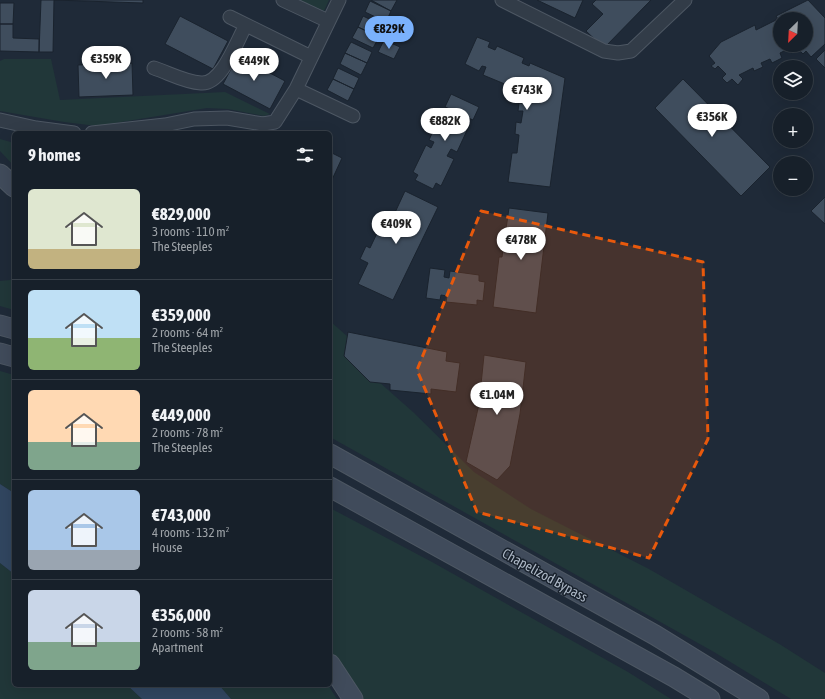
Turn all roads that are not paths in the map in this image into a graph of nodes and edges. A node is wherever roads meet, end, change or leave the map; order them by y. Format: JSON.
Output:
{"nodes":[{"id":1,"x":283,"y":0,"type":"edge"},
{"id":2,"x":338,"y":0,"type":"edge"},
{"id":3,"x":502,"y":0,"type":"edge"},
{"id":4,"x":685,"y":0,"type":"edge"},
{"id":5,"x":230,"y":16,"type":"dead end"},
{"id":6,"x":328,"y":21,"type":"junction"},
{"id":7,"x":246,"y":25,"type":"junction"},
{"id":8,"x":311,"y":57,"type":"junction"},
{"id":9,"x":154,"y":68,"type":"dead end"},
{"id":10,"x":296,"y":89,"type":"junction"},
{"id":11,"x":353,"y":116,"type":"dead end"},
{"id":12,"x":0,"y":120,"type":"edge"},
{"id":13,"x":59,"y":131,"type":"edge"},
{"id":14,"x":142,"y":131,"type":"edge"},
{"id":15,"x":0,"y":174,"type":"edge"},
{"id":16,"x":12,"y":185,"type":"edge"},
{"id":17,"x":0,"y":325,"type":"edge"},
{"id":18,"x":12,"y":328,"type":"edge"},
{"id":19,"x":0,"y":353,"type":"edge"},
{"id":20,"x":12,"y":357,"type":"edge"},
{"id":21,"x":332,"y":455,"type":"edge"},
{"id":22,"x":332,"y":488,"type":"edge"},
{"id":23,"x":332,"y":667,"type":"edge"},
{"id":24,"x":353,"y":699,"type":"edge"},
{"id":25,"x":710,"y":699,"type":"edge"},
{"id":26,"x":759,"y":699,"type":"edge"}],
"edges":[{"from":1,"to":6,"type":"street"},
{"from":2,"to":6,"type":"street"},
{"from":3,"to":4,"type":"street"},
{"from":5,"to":7,"type":"street"},
{"from":6,"to":8,"type":"street"},
{"from":7,"to":8,"type":"street"},
{"from":7,"to":9,"type":"street"},
{"from":8,"to":10,"type":"street"},
{"from":10,"to":11,"type":"street"},
{"from":10,"to":14,"type":"street"},
{"from":12,"to":13,"type":"street"},
{"from":15,"to":16,"type":"main road"},
{"from":17,"to":18,"type":"main road"},
{"from":19,"to":20,"type":"main road"},
{"from":21,"to":26,"type":"main road","name":"Chapelizod Bypass"},
{"from":22,"to":25,"type":"main road","name":"Chapelizod Bypass"},
{"from":23,"to":24,"type":"main road"}]}
